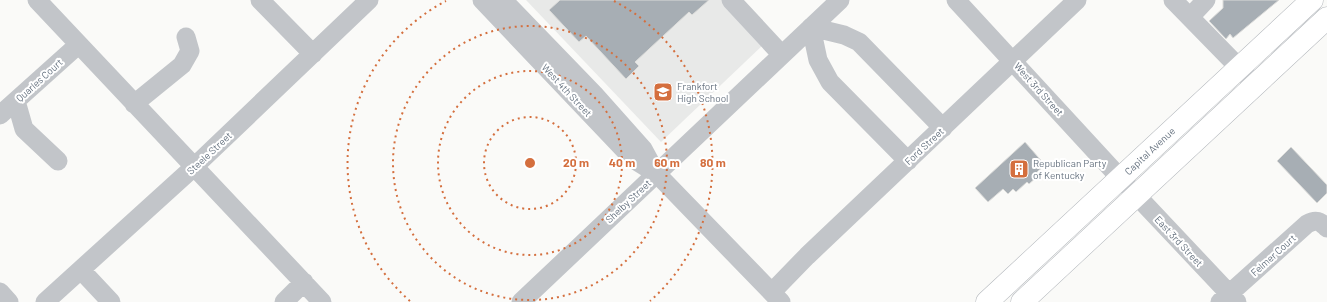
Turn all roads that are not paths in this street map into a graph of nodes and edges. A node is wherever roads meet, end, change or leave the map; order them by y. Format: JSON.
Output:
{"nodes":[{"id":1,"x":37,"y":0,"type":"edge"},
{"id":2,"x":260,"y":0,"type":"edge"},
{"id":3,"x":369,"y":0,"type":"edge"},
{"id":4,"x":482,"y":0,"type":"edge"},
{"id":5,"x":503,"y":0,"type":"edge"},
{"id":6,"x":731,"y":0,"type":"edge"},
{"id":7,"x":840,"y":0,"type":"edge"},
{"id":8,"x":956,"y":0,"type":"edge"},
{"id":9,"x":1077,"y":0,"type":"edge"},
{"id":10,"x":1173,"y":0,"type":"edge"},
{"id":11,"x":1206,"y":0,"type":"edge"},
{"id":12,"x":1312,"y":0,"type":"edge"},
{"id":13,"x":1190,"y":17,"type":"junction"},
{"id":14,"x":1327,"y":18,"type":"edge"},
{"id":15,"x":811,"y":27,"type":"junction"},
{"id":16,"x":186,"y":37,"type":"dead end"},
{"id":17,"x":78,"y":45,"type":"junction"},
{"id":18,"x":313,"y":54,"type":"junction"},
{"id":19,"x":782,"y":54,"type":"junction"},
{"id":20,"x":1014,"y":61,"type":"junction"},
{"id":21,"x":1240,"y":69,"type":"junction"},
{"id":22,"x":1256,"y":85,"type":"junction"},
{"id":23,"x":16,"y":101,"type":"junction"},
{"id":24,"x":134,"y":104,"type":"junction"},
{"id":25,"x":0,"y":115,"type":"edge"},
{"id":26,"x":942,"y":128,"type":"junction"},
{"id":27,"x":58,"y":160,"type":"dead end"},
{"id":28,"x":908,"y":161,"type":"junction"},
{"id":29,"x":195,"y":166,"type":"junction"},
{"id":30,"x":656,"y":174,"type":"junction"},
{"id":31,"x":1121,"y":179,"type":"junction"},
{"id":32,"x":1136,"y":196,"type":"junction"},
{"id":33,"x":1327,"y":228,"type":"edge"},
{"id":34,"x":81,"y":270,"type":"junction"},
{"id":35,"x":304,"y":282,"type":"junction"},
{"id":36,"x":0,"y":292,"type":"edge"},
{"id":37,"x":776,"y":297,"type":"edge"},
{"id":38,"x":1229,"y":299,"type":"edge"},
{"id":39,"x":9,"y":302,"type":"edge"},
{"id":40,"x":45,"y":302,"type":"edge"},
{"id":41,"x":111,"y":302,"type":"edge"},
{"id":42,"x":284,"y":302,"type":"edge"},
{"id":43,"x":322,"y":302,"type":"edge"},
{"id":44,"x":521,"y":302,"type":"edge"},
{"id":45,"x":987,"y":302,"type":"edge"},
{"id":46,"x":1022,"y":302,"type":"edge"}],
"edges":[{"from":1,"to":17,"type":"street"},
{"from":2,"to":18,"type":"street"},
{"from":3,"to":18,"type":"street","name":"Steele Street"},
{"from":4,"to":30,"type":"street","name":"West 4th Street"},
{"from":5,"to":30,"type":"street","name":"West 4th Street"},
{"from":6,"to":19,"type":"street"},
{"from":7,"to":15,"type":"street","name":"Shelby Street"},
{"from":8,"to":20,"type":"street","name":"West 3rd Street"},
{"from":9,"to":20,"type":"street","name":"Ford Street"},
{"from":10,"to":13,"type":"street"},
{"from":11,"to":13,"type":"street"},
{"from":12,"to":21,"type":"main road","name":"Capital Avenue"},
{"from":13,"to":21,"type":"street"},
{"from":14,"to":22,"type":"main road"},
{"from":15,"to":19,"type":"street","name":"Shelby Street"},
{"from":15,"to":26,"type":"street"},
{"from":15,"to":28,"type":"street"},
{"from":16,"to":24,"type":"street"},
{"from":17,"to":23,"type":"street","name":"Quarles Court"},
{"from":17,"to":24,"type":"street"},
{"from":18,"to":29,"type":"street","name":"Steele Street"},
{"from":19,"to":30,"type":"street","name":"Shelby Street"},
{"from":20,"to":26,"type":"street","name":"Ford Street"},
{"from":20,"to":31,"type":"street","name":"West 3rd Street"},
{"from":21,"to":22,"type":"street"},
{"from":21,"to":31,"type":"main road","name":"Capital Avenue"},
{"from":22,"to":32,"type":"main road"},
{"from":23,"to":25,"type":"street","name":"Quarles Court"},
{"from":23,"to":27,"type":"street"},
{"from":24,"to":29,"type":"street"},
{"from":26,"to":28,"type":"street","name":"Ford Street"},
{"from":28,"to":37,"type":"street","name":"Ford Street"},
{"from":29,"to":34,"type":"street","name":"Steele Street"},
{"from":29,"to":35,"type":"street"},
{"from":30,"to":37,"type":"street","name":"West 4th Street"},
{"from":30,"to":44,"type":"street","name":"Shelby Street"},
{"from":31,"to":32,"type":"street","name":"East 3rd Street"},
{"from":31,"to":45,"type":"main road","name":"Capital Avenue"},
{"from":32,"to":38,"type":"street","name":"East 3rd Street"},
{"from":32,"to":46,"type":"main road"},
{"from":33,"to":38,"type":"street","name":"Felmer Court"},
{"from":34,"to":40,"type":"street","name":"Steele Street"},
{"from":34,"to":41,"type":"street"},
{"from":35,"to":42,"type":"street"},
{"from":35,"to":43,"type":"street"},
{"from":36,"to":39,"type":"street"}]}
